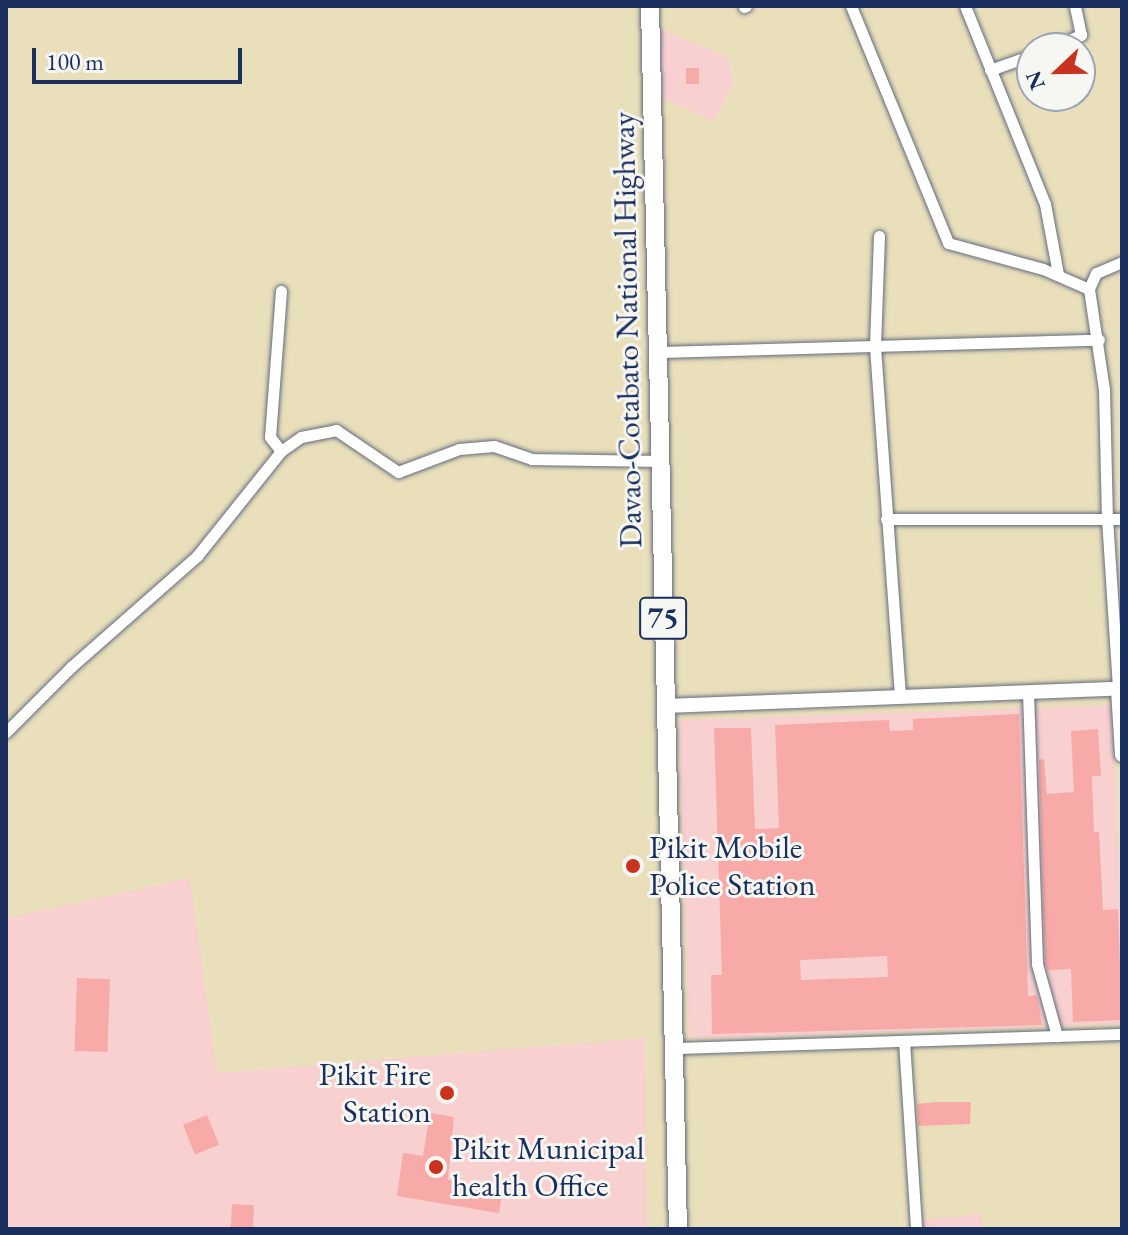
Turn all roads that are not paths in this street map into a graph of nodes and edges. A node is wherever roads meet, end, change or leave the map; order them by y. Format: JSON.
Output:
{"nodes":[{"id":1,"x":650,"y":6,"type":"edge"},
{"id":2,"x":851,"y":6,"type":"edge"},
{"id":3,"x":965,"y":6,"type":"edge"},
{"id":4,"x":1075,"y":6,"type":"edge"},
{"id":5,"x":1080,"y":32,"type":"edge"},
{"id":6,"x":1016,"y":61,"type":"edge"},
{"id":7,"x":990,"y":70,"type":"junction"},
{"id":8,"x":879,"y":236,"type":"dead end"},
{"id":9,"x":1122,"y":262,"type":"edge"},
{"id":10,"x":1058,"y":274,"type":"junction"},
{"id":11,"x":1089,"y":289,"type":"junction"},
{"id":12,"x":281,"y":291,"type":"dead end"},
{"id":13,"x":1099,"y":340,"type":"junction"},
{"id":14,"x":875,"y":347,"type":"junction"},
{"id":15,"x":657,"y":352,"type":"junction"},
{"id":16,"x":281,"y":451,"type":"junction"},
{"id":17,"x":658,"y":461,"type":"junction"},
{"id":18,"x":1107,"y":518,"type":"junction"},
{"id":19,"x":886,"y":519,"type":"junction"},
{"id":20,"x":1122,"y":519,"type":"edge"},
{"id":21,"x":1120,"y":689,"type":"edge"},
{"id":22,"x":1028,"y":692,"type":"junction"},
{"id":23,"x":900,"y":696,"type":"junction"},
{"id":24,"x":666,"y":706,"type":"junction"},
{"id":25,"x":6,"y":732,"type":"edge"},
{"id":26,"x":1122,"y":755,"type":"edge"},
{"id":27,"x":1122,"y":1034,"type":"edge"},
{"id":28,"x":1057,"y":1036,"type":"junction"},
{"id":29,"x":904,"y":1041,"type":"junction"},
{"id":30,"x":675,"y":1048,"type":"junction"},
{"id":31,"x":678,"y":1229,"type":"edge"},
{"id":32,"x":916,"y":1229,"type":"edge"}],
"edges":[{"from":1,"to":15,"type":"highway","name":"Davao-Cotabato National Highway","number":"75"},
{"from":2,"to":10,"type":"street"},
{"from":3,"to":7,"type":"street"},
{"from":4,"to":5,"type":"street"},
{"from":6,"to":7,"type":"street"},
{"from":7,"to":10,"type":"street"},
{"from":8,"to":14,"type":"street"},
{"from":9,"to":11,"type":"street"},
{"from":10,"to":11,"type":"street"},
{"from":11,"to":13,"type":"street"},
{"from":12,"to":16,"type":"street"},
{"from":13,"to":14,"type":"street"},
{"from":13,"to":18,"type":"street"},
{"from":14,"to":15,"type":"street"},
{"from":14,"to":19,"type":"street"},
{"from":15,"to":17,"type":"highway","name":"Davao-Cotabato National Highway","number":"75"},
{"from":16,"to":17,"type":"street"},
{"from":16,"to":25,"type":"street"},
{"from":17,"to":24,"type":"highway","name":"Davao-Cotabato National Highway","number":"75"},
{"from":18,"to":19,"type":"street"},
{"from":18,"to":20,"type":"street"},
{"from":18,"to":21,"type":"street"},
{"from":19,"to":23,"type":"street"},
{"from":21,"to":22,"type":"street"},
{"from":21,"to":26,"type":"street"},
{"from":22,"to":23,"type":"street"},
{"from":22,"to":28,"type":"street"},
{"from":23,"to":24,"type":"street"},
{"from":24,"to":30,"type":"highway","name":"Davao-Cotabato National Highway","number":"75"},
{"from":27,"to":28,"type":"street"},
{"from":28,"to":29,"type":"street"},
{"from":29,"to":30,"type":"street"},
{"from":29,"to":32,"type":"street"},
{"from":30,"to":31,"type":"highway","name":"Davao-Cotabato National Highway","number":"75"}]}
